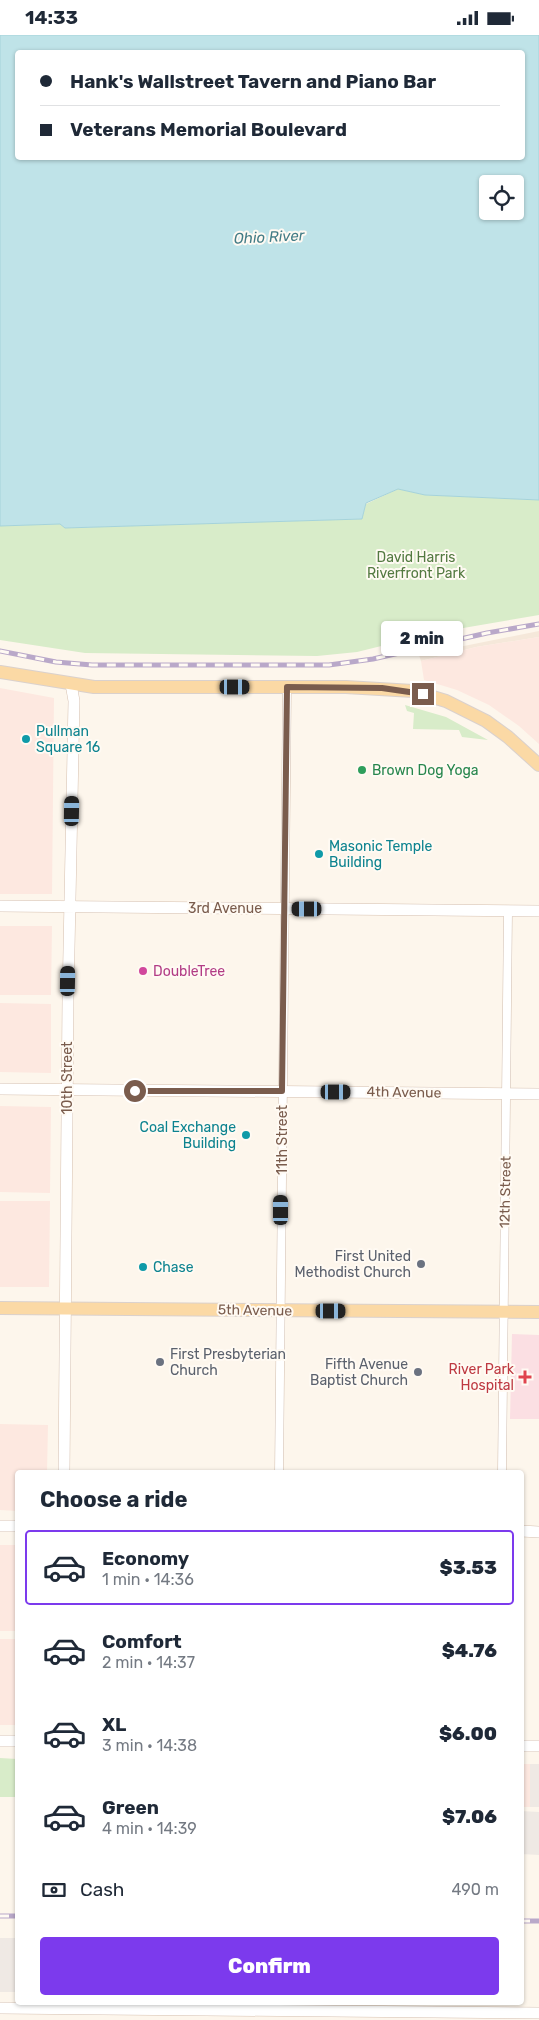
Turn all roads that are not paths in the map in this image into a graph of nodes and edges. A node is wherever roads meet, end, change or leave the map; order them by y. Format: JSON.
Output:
{"nodes":[{"id":1,"x":0,"y":672,"type":"edge"},
{"id":2,"x":71,"y":684,"type":"junction"},
{"id":3,"x":287,"y":687,"type":"junction"},
{"id":4,"x":539,"y":765,"type":"edge"},
{"id":5,"x":0,"y":906,"type":"edge"},
{"id":6,"x":70,"y":907,"type":"junction"},
{"id":7,"x":283,"y":909,"type":"junction"},
{"id":8,"x":508,"y":911,"type":"junction"},
{"id":9,"x":539,"y":911,"type":"edge"},
{"id":10,"x":0,"y":1089,"type":"edge"},
{"id":11,"x":68,"y":1090,"type":"junction"},
{"id":12,"x":282,"y":1091,"type":"junction"},
{"id":13,"x":506,"y":1093,"type":"junction"},
{"id":14,"x":539,"y":1094,"type":"edge"},
{"id":15,"x":0,"y":1308,"type":"edge"},
{"id":16,"x":66,"y":1309,"type":"junction"},
{"id":17,"x":281,"y":1310,"type":"junction"},
{"id":18,"x":504,"y":1312,"type":"junction"},
{"id":19,"x":539,"y":1312,"type":"edge"},
{"id":20,"x":64,"y":1470,"type":"edge"},
{"id":21,"x":279,"y":1470,"type":"edge"},
{"id":22,"x":502,"y":1470,"type":"edge"},
{"id":23,"x":0,"y":1526,"type":"edge"},
{"id":24,"x":15,"y":1526,"type":"edge"},
{"id":25,"x":524,"y":1531,"type":"edge"},
{"id":26,"x":539,"y":1532,"type":"edge"},
{"id":27,"x":0,"y":1741,"type":"edge"},
{"id":28,"x":15,"y":1741,"type":"edge"},
{"id":29,"x":524,"y":1746,"type":"edge"},
{"id":30,"x":539,"y":1746,"type":"edge"},
{"id":31,"x":70,"y":2006,"type":"edge"},
{"id":32,"x":0,"y":2008,"type":"edge"},
{"id":33,"x":539,"y":2013,"type":"edge"},
{"id":34,"x":274,"y":2015,"type":"edge"},
{"id":35,"x":497,"y":2016,"type":"edge"},
{"id":36,"x":65,"y":2020,"type":"edge"}],
"edges":[{"from":1,"to":2,"type":"main road"},
{"from":2,"to":3,"type":"main road"},
{"from":2,"to":6,"type":"street","name":"10th Street"},
{"from":3,"to":4,"type":"main road"},
{"from":3,"to":7,"type":"street","name":"11th Street"},
{"from":5,"to":6,"type":"street","name":"3rd Avenue"},
{"from":6,"to":7,"type":"street","name":"3rd Avenue"},
{"from":6,"to":11,"type":"street","name":"10th Street"},
{"from":7,"to":8,"type":"street","name":"3rd Avenue"},
{"from":7,"to":12,"type":"street","name":"11th Street"},
{"from":8,"to":9,"type":"street","name":"3rd Avenue"},
{"from":8,"to":13,"type":"street","name":"12th Street"},
{"from":10,"to":11,"type":"street","name":"4th Avenue"},
{"from":11,"to":12,"type":"street","name":"4th Avenue"},
{"from":11,"to":16,"type":"street","name":"10th Street"},
{"from":12,"to":13,"type":"street","name":"4th Avenue"},
{"from":12,"to":17,"type":"street","name":"11th Street"},
{"from":13,"to":14,"type":"street","name":"4th Avenue"},
{"from":13,"to":18,"type":"street","name":"12th Street"},
{"from":15,"to":16,"type":"main road","name":"5th Avenue"},
{"from":16,"to":17,"type":"main road","name":"5th Avenue"},
{"from":16,"to":20,"type":"street","name":"10th Street"},
{"from":17,"to":18,"type":"main road","name":"5th Avenue"},
{"from":17,"to":21,"type":"street","name":"11th Street"},
{"from":18,"to":19,"type":"main road","name":"5th Avenue"},
{"from":18,"to":22,"type":"street","name":"12th Street"},
{"from":23,"to":24,"type":"street"},
{"from":25,"to":26,"type":"street"},
{"from":27,"to":28,"type":"street"},
{"from":29,"to":30,"type":"street"},
{"from":31,"to":32,"type":"street"},
{"from":31,"to":34,"type":"street"},
{"from":31,"to":36,"type":"street"},
{"from":33,"to":35,"type":"street"},
{"from":34,"to":35,"type":"street"}]}
